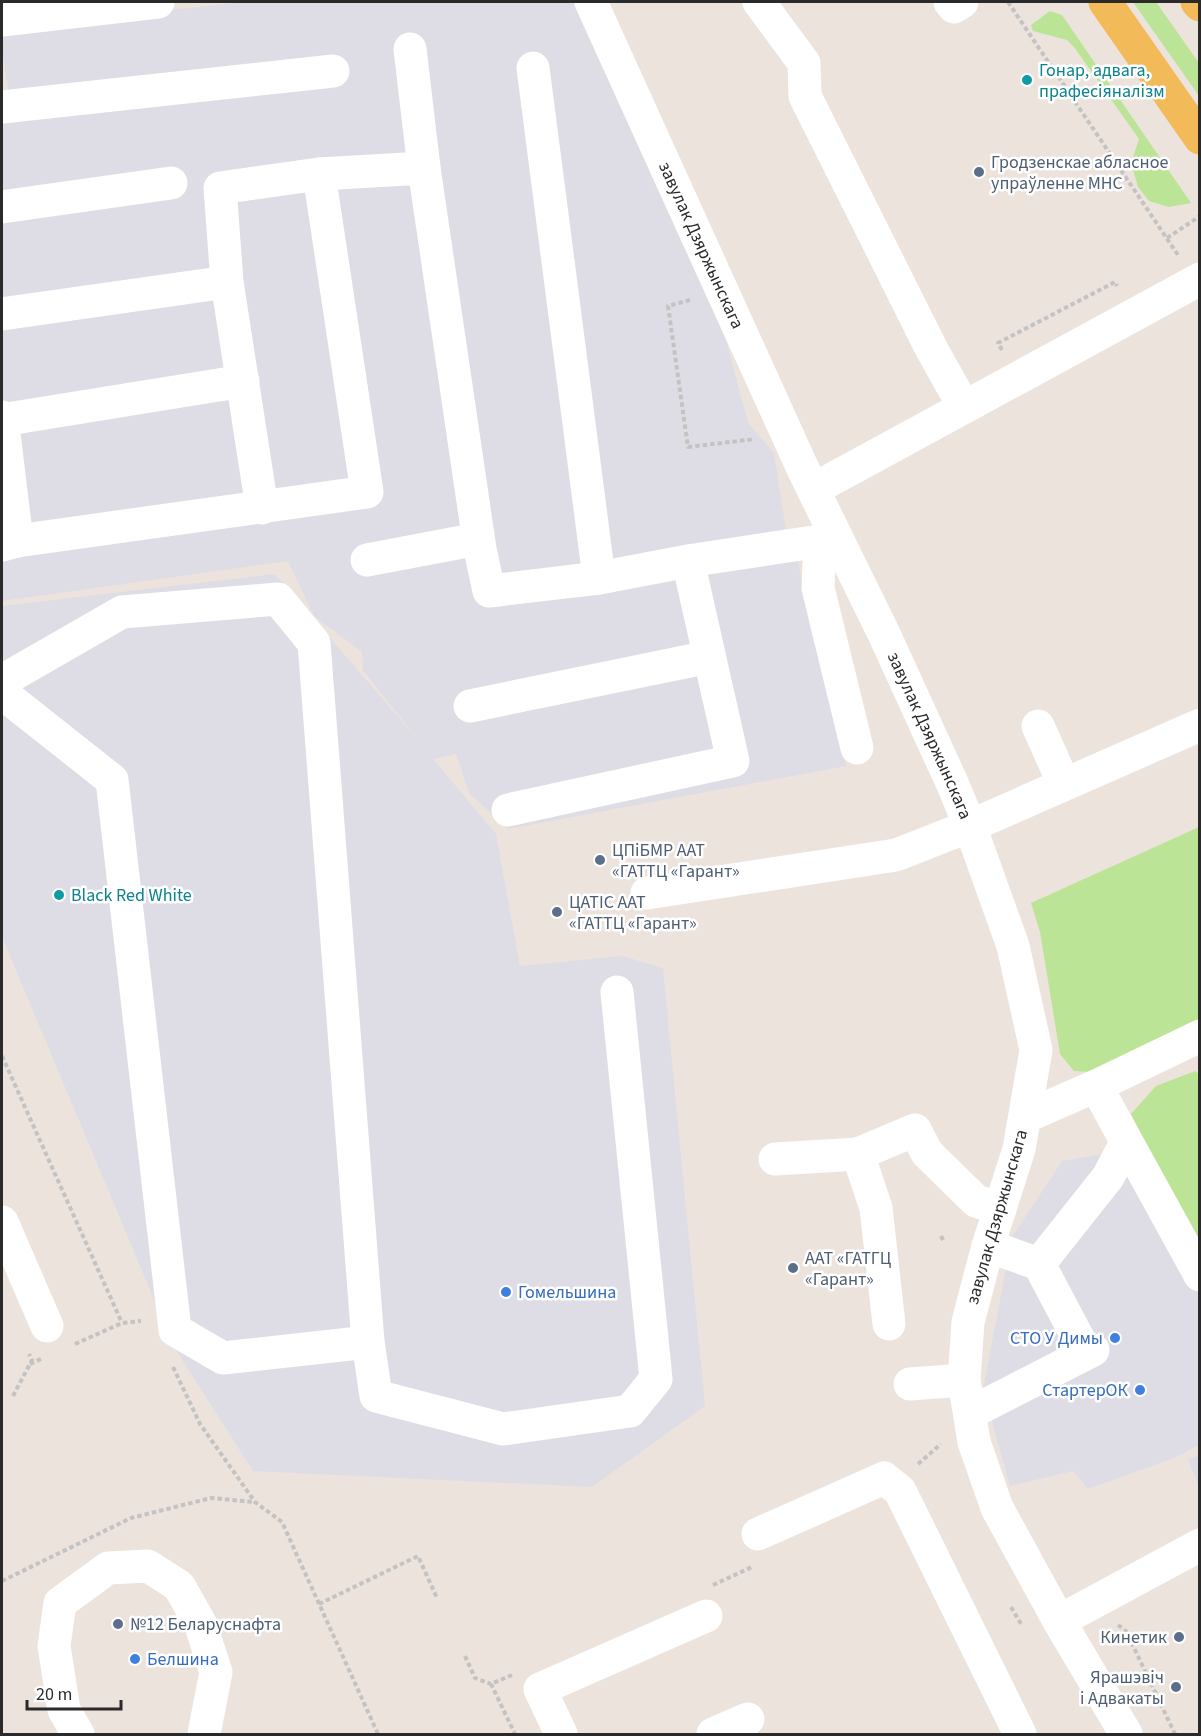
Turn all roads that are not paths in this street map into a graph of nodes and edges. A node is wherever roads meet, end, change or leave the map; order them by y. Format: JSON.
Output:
{"nodes":[{"id":1,"x":158,"y":2,"type":"edge"},
{"id":2,"x":591,"y":2,"type":"edge"},
{"id":3,"x":759,"y":2,"type":"edge"},
{"id":4,"x":951,"y":2,"type":"edge"},
{"id":5,"x":962,"y":2,"type":"edge"},
{"id":6,"x":1105,"y":2,"type":"edge"},
{"id":7,"x":2,"y":20,"type":"edge"},
{"id":8,"x":410,"y":49,"type":"dead end"},
{"id":9,"x":533,"y":68,"type":"dead end"},
{"id":10,"x":333,"y":71,"type":"dead end"},
{"id":11,"x":2,"y":107,"type":"edge"},
{"id":12,"x":1200,"y":138,"type":"edge"},
{"id":13,"x":424,"y":168,"type":"junction"},
{"id":14,"x":319,"y":174,"type":"junction"},
{"id":15,"x":171,"y":183,"type":"dead end"},
{"id":16,"x":2,"y":207,"type":"edge"},
{"id":17,"x":1192,"y":271,"type":"edge"},
{"id":18,"x":227,"y":282,"type":"junction"},
{"id":19,"x":2,"y":314,"type":"edge"},
{"id":20,"x":243,"y":381,"type":"junction"},
{"id":21,"x":964,"y":407,"type":"junction"},
{"id":22,"x":2,"y":418,"type":"edge"},
{"id":23,"x":813,"y":489,"type":"junction"},
{"id":24,"x":262,"y":508,"type":"junction"},
{"id":25,"x":478,"y":539,"type":"junction"},
{"id":26,"x":828,"y":539,"type":"junction"},
{"id":27,"x":9,"y":543,"type":"edge"},
{"id":28,"x":367,"y":560,"type":"dead end"},
{"id":29,"x":688,"y":561,"type":"junction"},
{"id":30,"x":600,"y":578,"type":"junction"},
{"id":31,"x":710,"y":657,"type":"junction"},
{"id":32,"x":2,"y":681,"type":"edge"},
{"id":33,"x":2,"y":693,"type":"edge"},
{"id":34,"x":470,"y":706,"type":"dead end"},
{"id":35,"x":1200,"y":725,"type":"edge"},
{"id":36,"x":1038,"y":726,"type":"dead end"},
{"id":37,"x":857,"y":748,"type":"dead end"},
{"id":38,"x":1064,"y":784,"type":"junction"},
{"id":39,"x":508,"y":810,"type":"dead end"},
{"id":40,"x":970,"y":826,"type":"junction"},
{"id":41,"x":647,"y":893,"type":"dead end"},
{"id":42,"x":617,"y":992,"type":"dead end"},
{"id":43,"x":1200,"y":1036,"type":"edge"},
{"id":44,"x":1096,"y":1086,"type":"junction"},
{"id":45,"x":1024,"y":1117,"type":"junction"},
{"id":46,"x":1126,"y":1143,"type":"junction"},
{"id":47,"x":858,"y":1154,"type":"junction"},
{"id":48,"x":775,"y":1159,"type":"dead end"},
{"id":49,"x":1000,"y":1209,"type":"junction"},
{"id":50,"x":2,"y":1222,"type":"edge"},
{"id":51,"x":988,"y":1246,"type":"junction"},
{"id":52,"x":1039,"y":1264,"type":"junction"},
{"id":53,"x":1200,"y":1275,"type":"edge"},
{"id":54,"x":889,"y":1324,"type":"dead end"},
{"id":55,"x":56,"y":1342,"type":"road end"},
{"id":56,"x":368,"y":1342,"type":"junction"},
{"id":57,"x":964,"y":1380,"type":"junction"},
{"id":58,"x":910,"y":1384,"type":"dead end"},
{"id":59,"x":970,"y":1413,"type":"junction"},
{"id":60,"x":758,"y":1534,"type":"dead end"},
{"id":61,"x":1200,"y":1545,"type":"edge"},
{"id":62,"x":708,"y":1601,"type":"road end"},
{"id":63,"x":1059,"y":1621,"type":"junction"},
{"id":64,"x":748,"y":1719,"type":"dead end"},
{"id":65,"x":78,"y":1734,"type":"edge"},
{"id":66,"x":204,"y":1734,"type":"edge"},
{"id":67,"x":561,"y":1734,"type":"edge"},
{"id":68,"x":713,"y":1734,"type":"edge"},
{"id":69,"x":1020,"y":1734,"type":"edge"},
{"id":70,"x":1126,"y":1734,"type":"edge"}],
"edges":[{"from":1,"to":7,"type":"street"},
{"from":2,"to":23,"type":"street","name":"завулак Дзяржынскага"},
{"from":3,"to":21,"type":"street"},
{"from":4,"to":5,"type":"street"},
{"from":6,"to":12,"type":"main road"},
{"from":8,"to":13,"type":"street"},
{"from":9,"to":30,"type":"street"},
{"from":10,"to":11,"type":"street"},
{"from":13,"to":14,"type":"street"},
{"from":13,"to":25,"type":"street"},
{"from":14,"to":18,"type":"street"},
{"from":14,"to":24,"type":"street"},
{"from":15,"to":16,"type":"street"},
{"from":17,"to":21,"type":"street"},
{"from":18,"to":19,"type":"street"},
{"from":18,"to":20,"type":"street"},
{"from":20,"to":22,"type":"street"},
{"from":20,"to":24,"type":"street"},
{"from":21,"to":23,"type":"street"},
{"from":22,"to":27,"type":"street"},
{"from":23,"to":26,"type":"street","name":"завулак Дзяржынскага"},
{"from":24,"to":27,"type":"street"},
{"from":25,"to":28,"type":"street"},
{"from":25,"to":30,"type":"street"},
{"from":26,"to":29,"type":"street"},
{"from":26,"to":37,"type":"street"},
{"from":26,"to":40,"type":"street","name":"завулак Дзяржынскага"},
{"from":29,"to":30,"type":"street"},
{"from":29,"to":31,"type":"street"},
{"from":31,"to":34,"type":"street"},
{"from":31,"to":39,"type":"street"},
{"from":32,"to":56,"type":"street"},
{"from":33,"to":56,"type":"street"},
{"from":35,"to":38,"type":"street"},
{"from":36,"to":38,"type":"street"},
{"from":38,"to":40,"type":"street"},
{"from":40,"to":41,"type":"street"},
{"from":40,"to":45,"type":"street","name":"завулак Дзяржынскага"},
{"from":42,"to":56,"type":"street"},
{"from":43,"to":44,"type":"street"},
{"from":44,"to":45,"type":"street"},
{"from":44,"to":46,"type":"street"},
{"from":45,"to":49,"type":"street","name":"завулак Дзяржынскага"},
{"from":46,"to":52,"type":"street"},
{"from":46,"to":53,"type":"street"},
{"from":47,"to":48,"type":"street"},
{"from":47,"to":49,"type":"street"},
{"from":47,"to":54,"type":"street"},
{"from":49,"to":51,"type":"street","name":"завулак Дзяржынскага"},
{"from":50,"to":55,"type":"street"},
{"from":51,"to":52,"type":"street"},
{"from":51,"to":57,"type":"street","name":"завулак Дзяржынскага"},
{"from":52,"to":59,"type":"street"},
{"from":57,"to":58,"type":"street"},
{"from":57,"to":59,"type":"street","name":"завулак Дзяржынскага"},
{"from":59,"to":63,"type":"street","name":"завулак Дзяржынскага"},
{"from":60,"to":69,"type":"street"},
{"from":61,"to":63,"type":"street"},
{"from":62,"to":67,"type":"street"},
{"from":63,"to":70,"type":"street","name":"завулак Дзяржынскага"},
{"from":64,"to":68,"type":"street"},
{"from":65,"to":66,"type":"street"}]}
